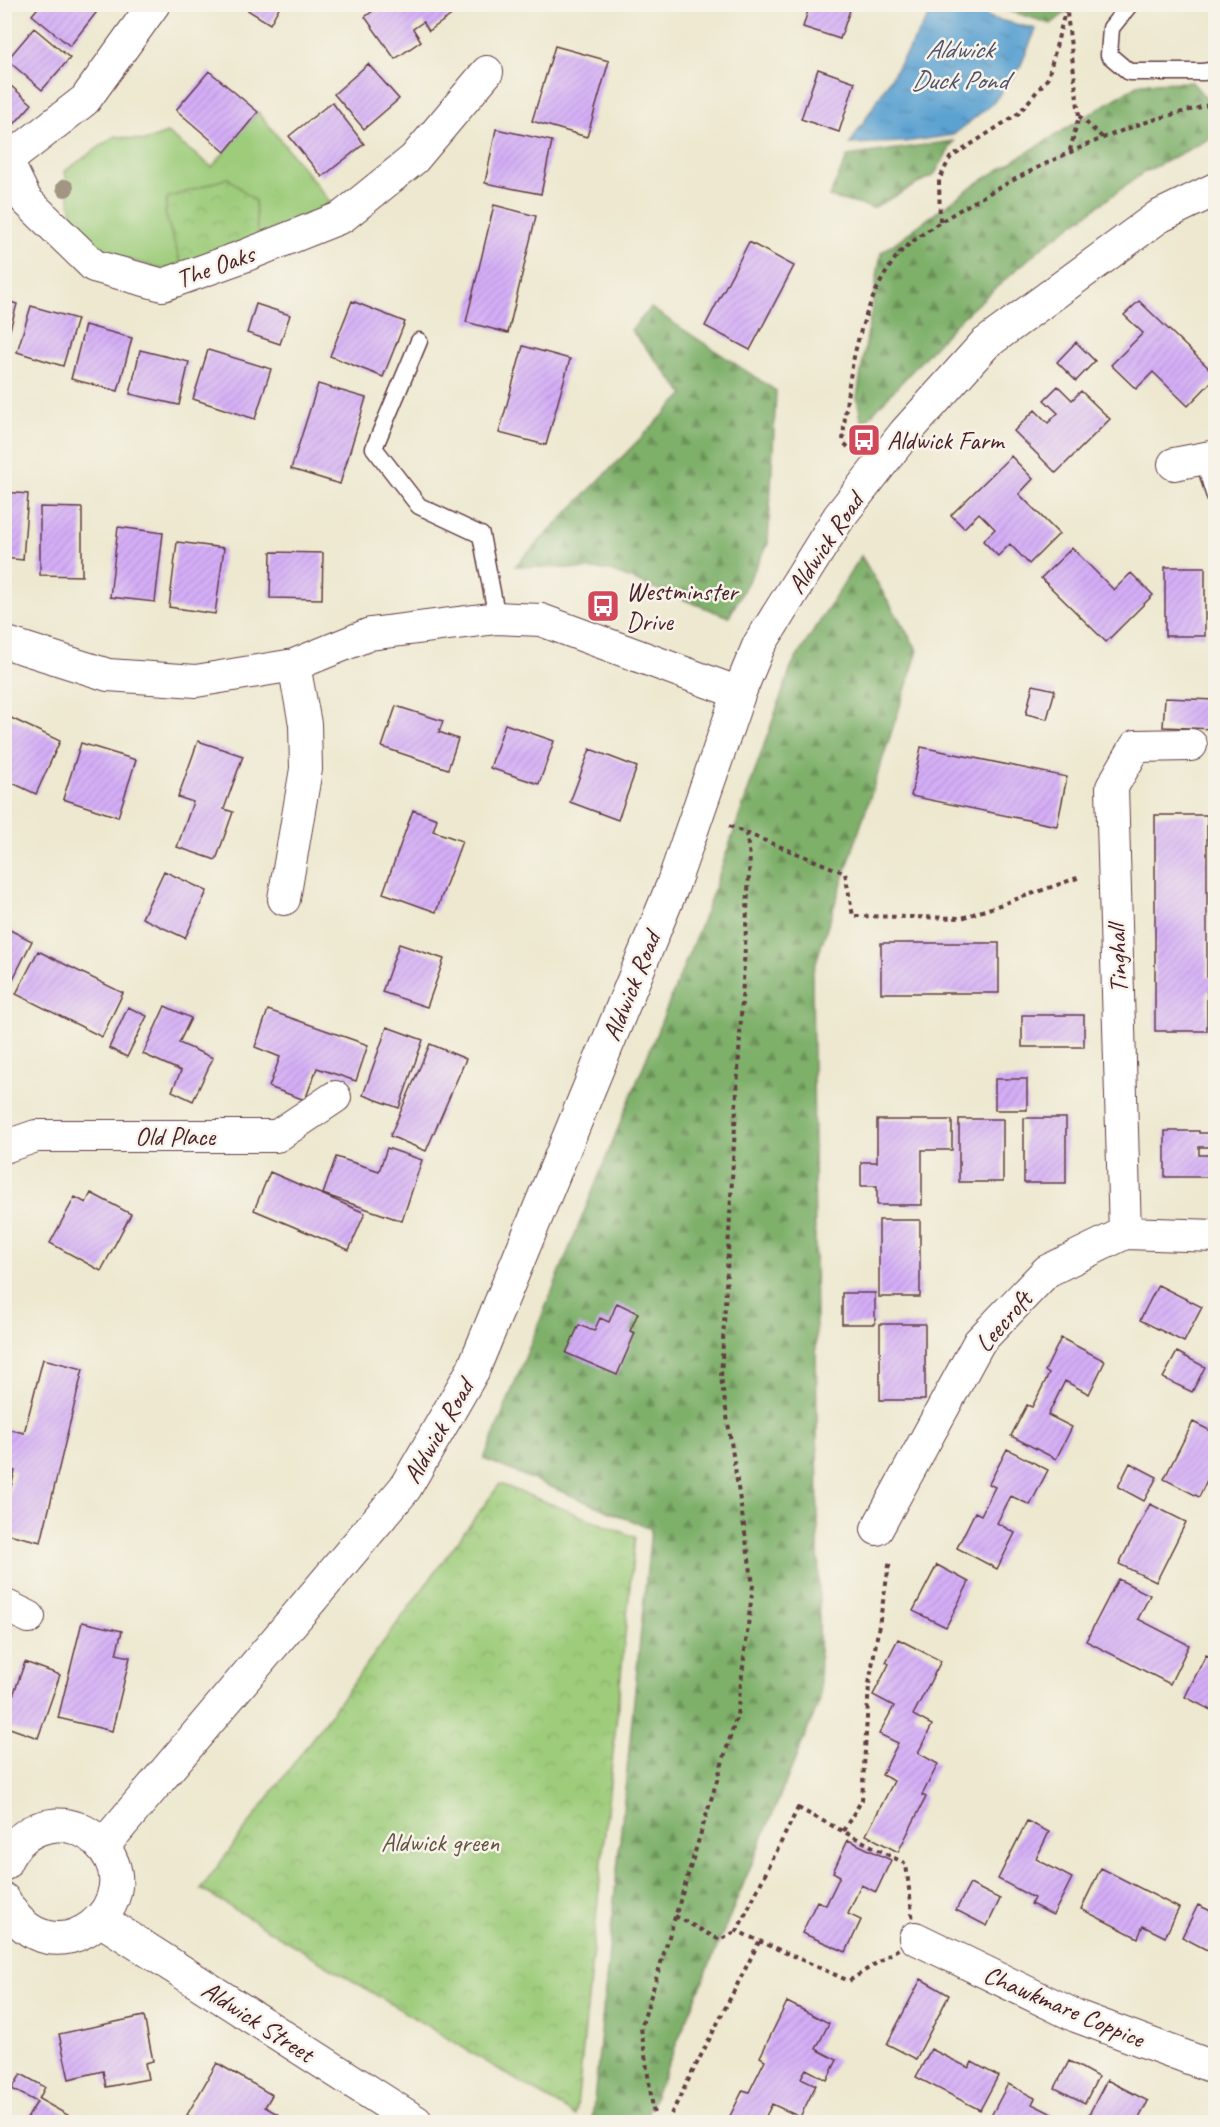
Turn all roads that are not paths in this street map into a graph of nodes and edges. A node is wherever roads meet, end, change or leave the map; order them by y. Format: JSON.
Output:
{"nodes":[{"id":1,"x":154,"y":4,"type":"edge"},
{"id":2,"x":1130,"y":4,"type":"edge"},
{"id":3,"x":1215,"y":70,"type":"edge"},
{"id":4,"x":487,"y":72,"type":"dead end"},
{"id":5,"x":6,"y":162,"type":"edge"},
{"id":6,"x":1215,"y":189,"type":"edge"},
{"id":7,"x":419,"y":341,"type":"dead end"},
{"id":8,"x":1198,"y":459,"type":"edge"},
{"id":9,"x":1215,"y":500,"type":"edge"},
{"id":10,"x":496,"y":618,"type":"junction"},
{"id":11,"x":4,"y":642,"type":"edge"},
{"id":12,"x":294,"y":665,"type":"junction"},
{"id":13,"x":739,"y":693,"type":"junction"},
{"id":14,"x":1191,"y":745,"type":"dead end"},
{"id":15,"x":284,"y":899,"type":"dead end"},
{"id":16,"x":335,"y":1097,"type":"dead end"},
{"id":17,"x":4,"y":1147,"type":"edge"},
{"id":18,"x":1125,"y":1233,"type":"junction"},
{"id":19,"x":1215,"y":1236,"type":"edge"},
{"id":20,"x":877,"y":1529,"type":"road end"},
{"id":21,"x":103,"y":1846,"type":"junction"},
{"id":22,"x":8,"y":1850,"type":"edge"},
{"id":23,"x":101,"y":1920,"type":"junction"},
{"id":24,"x":10,"y":1922,"type":"edge"},
{"id":25,"x":915,"y":1938,"type":"road end"},
{"id":26,"x":1215,"y":2068,"type":"edge"},
{"id":27,"x":416,"y":2122,"type":"edge"}],
"edges":[{"from":1,"to":5,"type":"street","name":"The Oaks"},
{"from":2,"to":3,"type":"lane"},
{"from":4,"to":5,"type":"street","name":"The Oaks"},
{"from":6,"to":13,"type":"street","name":"Aldwick Road"},
{"from":7,"to":10,"type":"lane"},
{"from":8,"to":9,"type":"lane"},
{"from":10,"to":12,"type":"street"},
{"from":10,"to":13,"type":"street"},
{"from":11,"to":12,"type":"street"},
{"from":12,"to":15,"type":"street"},
{"from":13,"to":21,"type":"street","name":"Aldwick Road"},
{"from":14,"to":18,"type":"street","name":"Tinghall"},
{"from":16,"to":17,"type":"street","name":"Old Place"},
{"from":18,"to":19,"type":"street","name":"Leecroft"},
{"from":18,"to":20,"type":"street","name":"Leecroft"},
{"from":21,"to":22,"type":"street"},
{"from":21,"to":23,"type":"street"},
{"from":23,"to":24,"type":"street"},
{"from":23,"to":27,"type":"street","name":"Aldwick Street"},
{"from":25,"to":26,"type":"street","name":"Chawkmare Coppice"}]}
